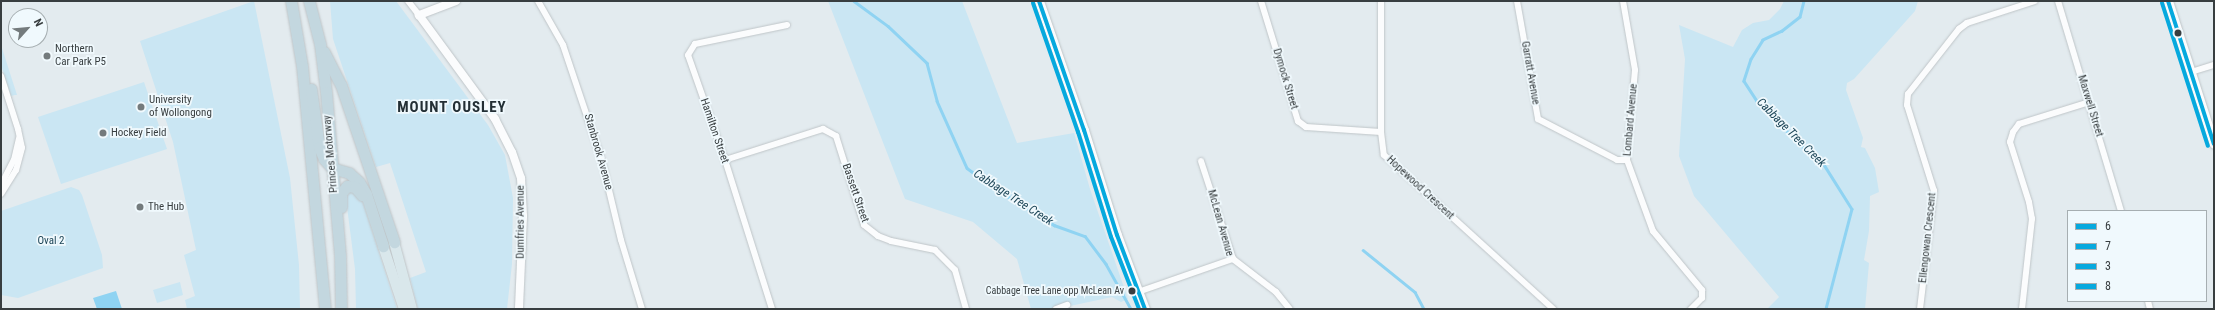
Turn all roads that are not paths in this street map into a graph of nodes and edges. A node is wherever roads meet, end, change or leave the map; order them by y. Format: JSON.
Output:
{"nodes":[{"id":1,"x":291,"y":1,"type":"edge"},
{"id":2,"x":297,"y":1,"type":"edge"},
{"id":3,"x":309,"y":1,"type":"edge"},
{"id":4,"x":408,"y":1,"type":"edge"},
{"id":5,"x":456,"y":1,"type":"edge"},
{"id":6,"x":538,"y":1,"type":"edge"},
{"id":7,"x":1039,"y":1,"type":"edge"},
{"id":8,"x":1261,"y":1,"type":"edge"},
{"id":9,"x":1381,"y":1,"type":"edge"},
{"id":10,"x":1518,"y":1,"type":"edge"},
{"id":11,"x":1623,"y":1,"type":"edge"},
{"id":12,"x":2012,"y":1,"type":"edge"},
{"id":13,"x":2034,"y":1,"type":"edge"},
{"id":14,"x":2058,"y":1,"type":"edge"},
{"id":15,"x":2168,"y":1,"type":"edge"},
{"id":16,"x":2014,"y":8,"type":"junction"},
{"id":17,"x":419,"y":15,"type":"junction"},
{"id":18,"x":787,"y":25,"type":"dead end"},
{"id":19,"x":320,"y":44,"type":"junction"},
{"id":20,"x":2214,"y":65,"type":"edge"},
{"id":21,"x":2191,"y":72,"type":"junction"},
{"id":22,"x":1,"y":76,"type":"edge"},
{"id":23,"x":2089,"y":102,"type":"junction"},
{"id":24,"x":1381,"y":132,"type":"junction"},
{"id":25,"x":20,"y":135,"type":"junction"},
{"id":26,"x":2214,"y":144,"type":"edge"},
{"id":27,"x":724,"y":160,"type":"junction"},
{"id":28,"x":1627,"y":160,"type":"junction"},
{"id":29,"x":1202,"y":161,"type":"dead end"},
{"id":30,"x":332,"y":168,"type":"junction"},
{"id":31,"x":1,"y":185,"type":"edge"},
{"id":32,"x":1,"y":194,"type":"edge"},
{"id":33,"x":2121,"y":210,"type":"edge"},
{"id":34,"x":389,"y":244,"type":"junction"},
{"id":35,"x":1233,"y":260,"type":"junction"},
{"id":36,"x":1138,"y":292,"type":"junction"},
{"id":37,"x":1067,"y":305,"type":"dead end"},
{"id":38,"x":325,"y":309,"type":"edge"},
{"id":39,"x":341,"y":309,"type":"edge"},
{"id":40,"x":348,"y":309,"type":"edge"},
{"id":41,"x":404,"y":309,"type":"edge"},
{"id":42,"x":412,"y":309,"type":"edge"},
{"id":43,"x":519,"y":309,"type":"edge"},
{"id":44,"x":642,"y":309,"type":"edge"},
{"id":45,"x":772,"y":309,"type":"edge"},
{"id":46,"x":966,"y":309,"type":"edge"},
{"id":47,"x":1056,"y":309,"type":"edge"},
{"id":48,"x":1145,"y":309,"type":"edge"},
{"id":49,"x":1290,"y":309,"type":"edge"},
{"id":50,"x":1552,"y":309,"type":"edge"},
{"id":51,"x":1691,"y":309,"type":"edge"},
{"id":52,"x":1920,"y":309,"type":"edge"},
{"id":53,"x":2022,"y":309,"type":"edge"}],
"edges":[{"from":1,"to":38,"type":"highway","name":"Princes Motorway"},
{"from":2,"to":30,"type":"highway"},
{"from":3,"to":19,"type":"highway","name":"Princes Motorway"},
{"from":4,"to":17,"type":"street","name":"Dumfries Avenue"},
{"from":5,"to":17,"type":"street"},
{"from":6,"to":44,"type":"street","name":"Stanbrook Avenue"},
{"from":7,"to":36,"type":"main road"},
{"from":8,"to":24,"type":"street","name":"Dymock Street"},
{"from":9,"to":24,"type":"street","name":"Hopewood Crescent"},
{"from":10,"to":28,"type":"street","name":"Garratt Avenue"},
{"from":11,"to":28,"type":"street","name":"Lombard Avenue"},
{"from":12,"to":16,"type":"street"},
{"from":13,"to":16,"type":"street","name":"Ellengowan Crescent"},
{"from":14,"to":23,"type":"street","name":"Maxwell Street"},
{"from":15,"to":21,"type":"main road"},
{"from":16,"to":52,"type":"street","name":"Ellengowan Crescent"},
{"from":17,"to":43,"type":"street","name":"Dumfries Avenue"},
{"from":18,"to":27,"type":"street","name":"Hamilton Street"},
{"from":19,"to":30,"type":"highway","name":"Princes Motorway"},
{"from":19,"to":34,"type":"highway"},
{"from":20,"to":21,"type":"street"},
{"from":21,"to":26,"type":"main road"},
{"from":22,"to":25,"type":"street"},
{"from":23,"to":33,"type":"street","name":"Maxwell Street"},
{"from":23,"to":53,"type":"street"},
{"from":24,"to":50,"type":"street","name":"Hopewood Crescent"},
{"from":25,"to":31,"type":"street"},
{"from":25,"to":32,"type":"street"},
{"from":27,"to":45,"type":"street","name":"Hamilton Street"},
{"from":27,"to":46,"type":"street","name":"Bassett Street"},
{"from":28,"to":51,"type":"street","name":"Lombard Avenue"},
{"from":29,"to":35,"type":"street","name":"McLean Avenue"},
{"from":30,"to":34,"type":"highway"},
{"from":30,"to":39,"type":"highway","name":"Princes Motorway"},
{"from":34,"to":40,"type":"highway"},
{"from":34,"to":41,"type":"main road"},
{"from":34,"to":42,"type":"main road"},
{"from":35,"to":36,"type":"street","name":"McLean Avenue"},
{"from":35,"to":49,"type":"street"},
{"from":36,"to":48,"type":"main road"},
{"from":37,"to":47,"type":"street"}]}
